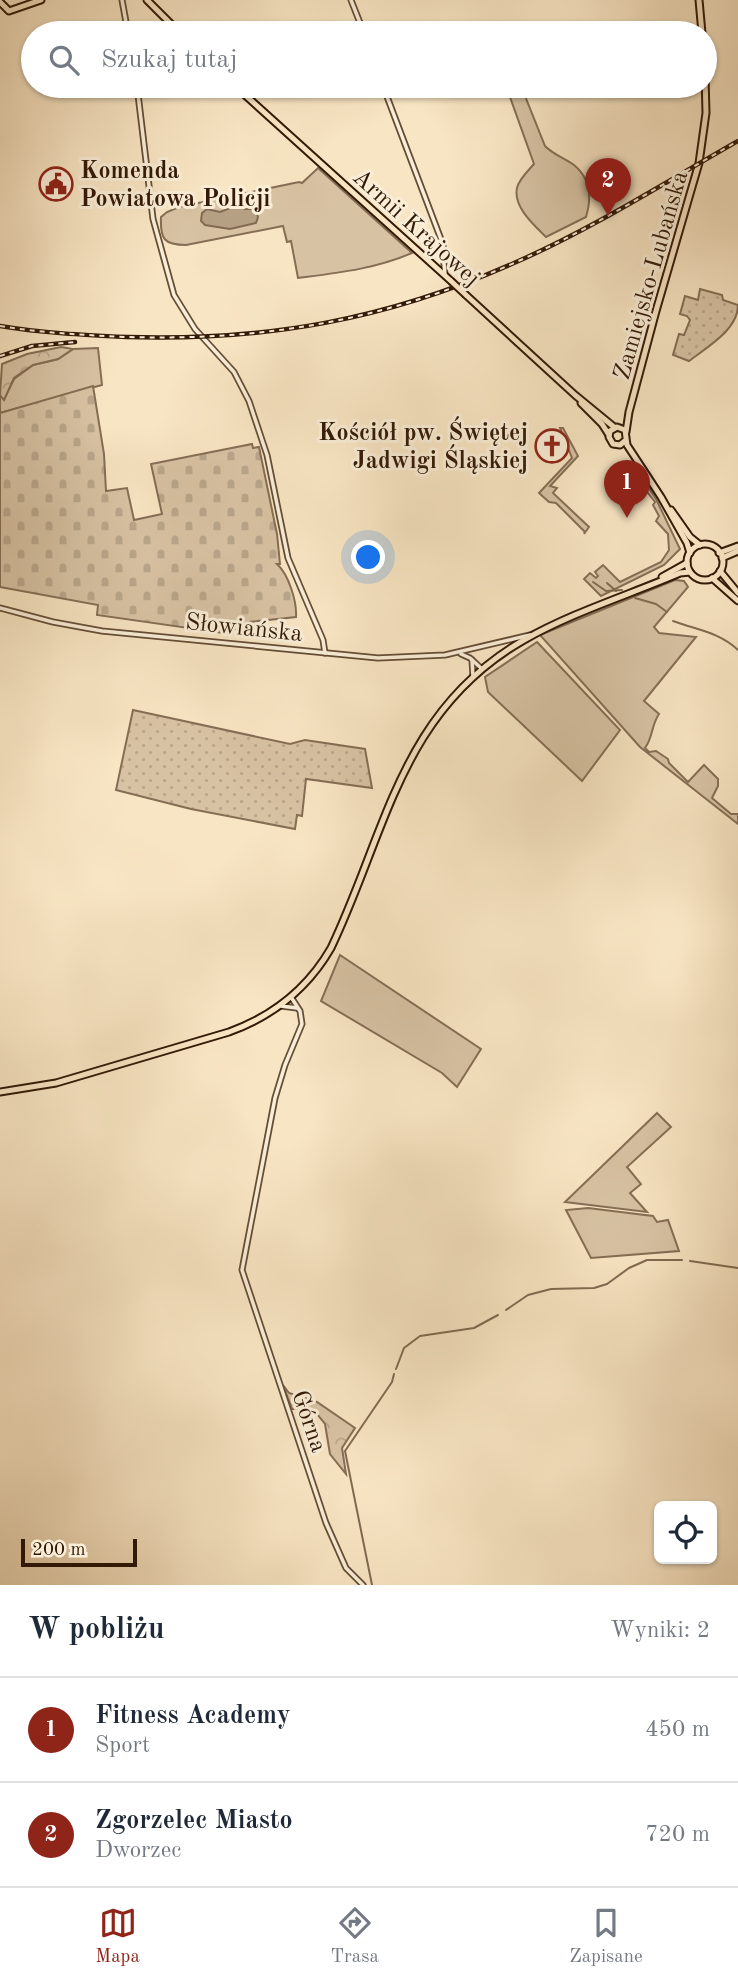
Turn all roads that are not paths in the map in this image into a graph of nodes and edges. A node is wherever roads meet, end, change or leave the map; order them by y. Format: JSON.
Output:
{"nodes":[{"id":1,"x":41,"y":0,"type":"edge"},
{"id":2,"x":122,"y":0,"type":"edge"},
{"id":3,"x":147,"y":0,"type":"edge"},
{"id":4,"x":351,"y":0,"type":"edge"},
{"id":5,"x":699,"y":0,"type":"edge"},
{"id":6,"x":0,"y":2,"type":"edge"},
{"id":7,"x":126,"y":21,"type":"edge"},
{"id":8,"x":168,"y":21,"type":"edge"},
{"id":9,"x":359,"y":21,"type":"edge"},
{"id":10,"x":701,"y":21,"type":"edge"},
{"id":11,"x":138,"y":98,"type":"edge"},
{"id":12,"x":249,"y":98,"type":"edge"},
{"id":13,"x":388,"y":98,"type":"edge"},
{"id":14,"x":706,"y":98,"type":"edge"},
{"id":15,"x":443,"y":246,"type":"junction"},
{"id":16,"x":423,"y":256,"type":"junction"},
{"id":17,"x":445,"y":275,"type":"junction"},
{"id":18,"x":575,"y":395,"type":"junction"},
{"id":19,"x":629,"y":412,"type":"junction"},
{"id":20,"x":616,"y":427,"type":"junction"},
{"id":21,"x":626,"y":432,"type":"junction"},
{"id":22,"x":609,"y":435,"type":"junction"},
{"id":23,"x":626,"y":440,"type":"junction"},
{"id":24,"x":620,"y":445,"type":"junction"},
{"id":25,"x":633,"y":456,"type":"junction"},
{"id":26,"x":661,"y":497,"type":"junction"},
{"id":27,"x":699,"y":545,"type":"junction"},
{"id":28,"x":738,"y":548,"type":"edge"},
{"id":29,"x":690,"y":553,"type":"junction"},
{"id":30,"x":721,"y":556,"type":"junction"},
{"id":31,"x":687,"y":564,"type":"junction"},
{"id":32,"x":720,"y":571,"type":"junction"},
{"id":33,"x":690,"y":572,"type":"junction"},
{"id":34,"x":712,"y":578,"type":"junction"},
{"id":35,"x":738,"y":593,"type":"edge"},
{"id":36,"x":628,"y":594,"type":"junction"},
{"id":37,"x":738,"y":601,"type":"edge"},
{"id":38,"x":0,"y":608,"type":"edge"},
{"id":39,"x":536,"y":633,"type":"junction"},
{"id":40,"x":325,"y":653,"type":"junction"},
{"id":41,"x":458,"y":653,"type":"junction"},
{"id":42,"x":471,"y":659,"type":"junction"},
{"id":43,"x":482,"y":669,"type":"junction"},
{"id":44,"x":473,"y":677,"type":"junction"},
{"id":45,"x":291,"y":997,"type":"junction"},
{"id":46,"x":279,"y":1007,"type":"junction"},
{"id":47,"x":299,"y":1009,"type":"junction"},
{"id":48,"x":0,"y":1092,"type":"edge"},
{"id":49,"x":363,"y":1585,"type":"edge"}],
"edges":[{"from":1,"to":6,"type":"main road"},
{"from":2,"to":7,"type":"street"},
{"from":3,"to":8,"type":"main road"},
{"from":4,"to":9,"type":"street"},
{"from":5,"to":10,"type":"main road"},
{"from":11,"to":40,"type":"street"},
{"from":12,"to":16,"type":"main road","name":"Armii Krajowej"},
{"from":13,"to":15,"type":"street"},
{"from":14,"to":19,"type":"main road","name":"Zamiejsko-Lubańska"},
{"from":15,"to":16,"type":"street"},
{"from":15,"to":17,"type":"street"},
{"from":16,"to":17,"type":"main road","name":"Armii Krajowej"},
{"from":17,"to":18,"type":"main road","name":"Armii Krajowej","bridge":true},
{"from":18,"to":20,"type":"main road","name":"Armii Krajowej"},
{"from":18,"to":22,"type":"main road","name":"Armii Krajowej"},
{"from":19,"to":20,"type":"main road","name":"Zamiejsko-Lubańska"},
{"from":19,"to":21,"type":"main road","name":"Zamiejsko-Lubańska"},
{"from":20,"to":21,"type":"main road"},
{"from":20,"to":22,"type":"main road"},
{"from":21,"to":23,"type":"main road"},
{"from":22,"to":24,"type":"main road"},
{"from":23,"to":24,"type":"main road"},
{"from":23,"to":25,"type":"main road"},
{"from":24,"to":25,"type":"main road"},
{"from":25,"to":26,"type":"main road"},
{"from":26,"to":27,"type":"main road"},
{"from":26,"to":29,"type":"main road"},
{"from":27,"to":29,"type":"main road"},
{"from":27,"to":30,"type":"main road"},
{"from":28,"to":30,"type":"main road"},
{"from":29,"to":31,"type":"main road"},
{"from":30,"to":32,"type":"main road"},
{"from":31,"to":33,"type":"main road"},
{"from":31,"to":36,"type":"main road"},
{"from":32,"to":34,"type":"main road"},
{"from":32,"to":35,"type":"main road"},
{"from":33,"to":34,"type":"main road"},
{"from":33,"to":36,"type":"main road"},
{"from":34,"to":37,"type":"main road"},
{"from":36,"to":39,"type":"main road"},
{"from":38,"to":40,"type":"street","name":"Słowiańska"},
{"from":39,"to":41,"type":"street"},
{"from":39,"to":43,"type":"main road"},
{"from":40,"to":41,"type":"street","name":"Słowiańska"},
{"from":41,"to":42,"type":"street","name":"Słowiańska"},
{"from":42,"to":43,"type":"street","name":"Słowiańska"},
{"from":42,"to":44,"type":"street"},
{"from":43,"to":44,"type":"main road"},
{"from":44,"to":45,"type":"main road"},
{"from":45,"to":46,"type":"main road"},
{"from":45,"to":47,"type":"street"},
{"from":46,"to":47,"type":"street"},
{"from":46,"to":48,"type":"main road"},
{"from":47,"to":49,"type":"street","name":"Górna"}]}
